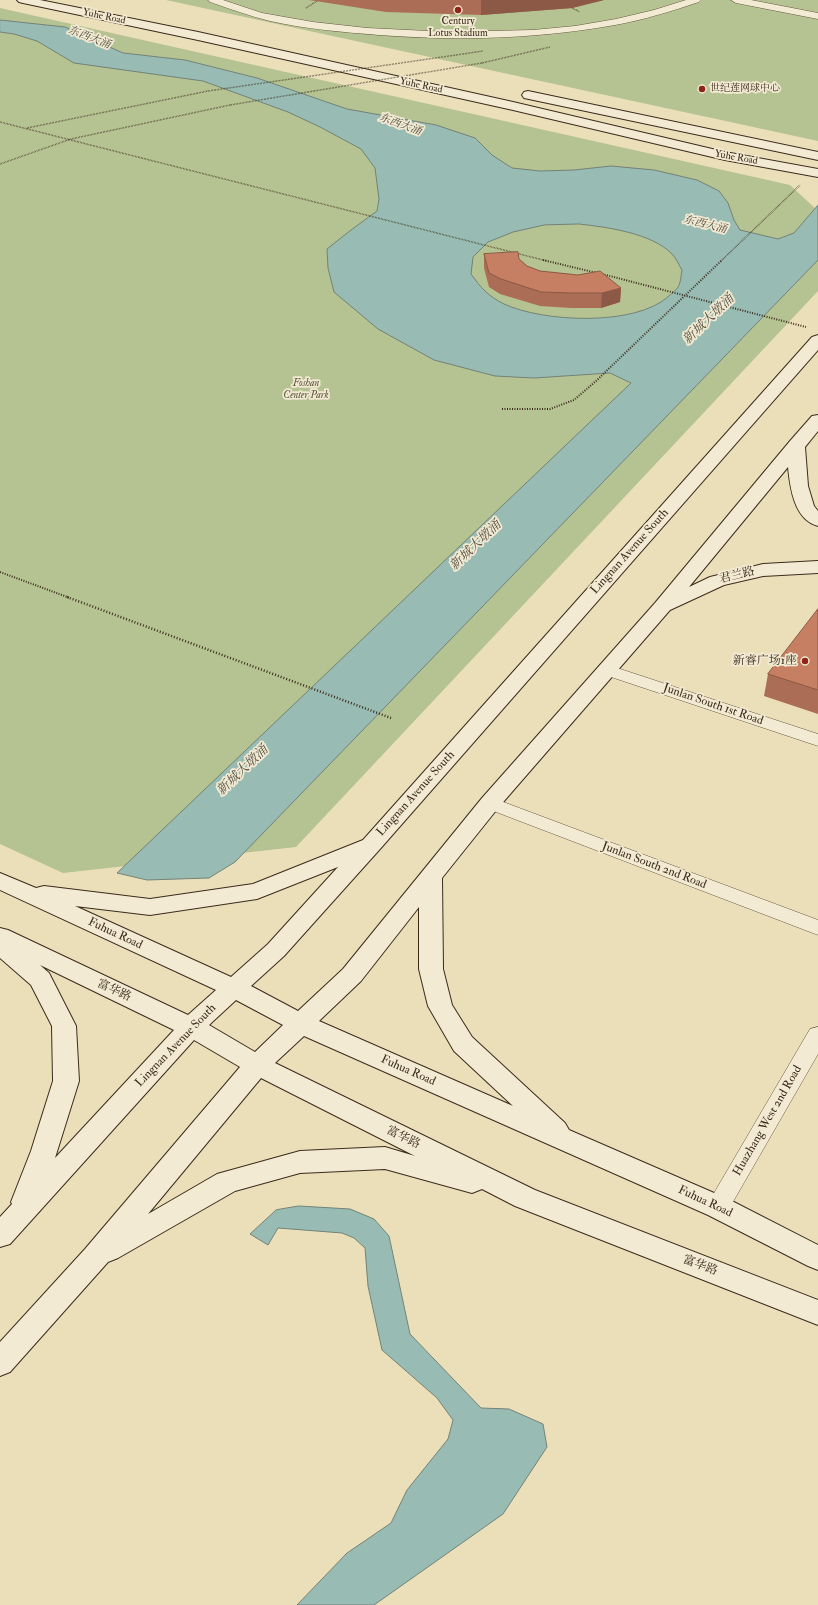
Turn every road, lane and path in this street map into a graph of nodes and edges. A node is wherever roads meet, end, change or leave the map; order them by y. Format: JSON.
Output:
{"nodes":[{"id":1,"x":23,"y":0,"type":"edge"},
{"id":2,"x":213,"y":0,"type":"edge"},
{"id":3,"x":696,"y":0,"type":"edge"},
{"id":4,"x":736,"y":0,"type":"edge"},
{"id":5,"x":161,"y":16,"type":"dead end"},
{"id":6,"x":818,"y":16,"type":"edge"},
{"id":7,"x":456,"y":55,"type":"dead end"},
{"id":8,"x":482,"y":63,"type":"dead end"},
{"id":9,"x":406,"y":70,"type":"dead end"},
{"id":10,"x":519,"y":93,"type":"dead end"},
{"id":11,"x":0,"y":122,"type":"edge"},
{"id":12,"x":24,"y":128,"type":"junction"},
{"id":13,"x":71,"y":140,"type":"junction"},
{"id":14,"x":817,"y":155,"type":"edge"},
{"id":15,"x":725,"y":156,"type":"junction"},
{"id":16,"x":0,"y":164,"type":"edge"},
{"id":17,"x":818,"y":173,"type":"edge"},
{"id":18,"x":804,"y":181,"type":"junction"},
{"id":19,"x":818,"y":186,"type":"edge"},
{"id":20,"x":685,"y":295,"type":"junction"},
{"id":21,"x":815,"y":334,"type":"edge"},
{"id":22,"x":502,"y":410,"type":"dead end"},
{"id":23,"x":818,"y":420,"type":"edge"},
{"id":24,"x":796,"y":445,"type":"junction"},
{"id":25,"x":818,"y":521,"type":"edge"},
{"id":26,"x":818,"y":567,"type":"edge"},
{"id":27,"x":0,"y":572,"type":"edge"},
{"id":28,"x":662,"y":607,"type":"junction"},
{"id":29,"x":608,"y":670,"type":"junction"},
{"id":30,"x":391,"y":718,"type":"dead end"},
{"id":31,"x":818,"y":740,"type":"edge"},
{"id":32,"x":490,"y":803,"type":"junction"},
{"id":33,"x":372,"y":844,"type":"junction"},
{"id":34,"x":431,"y":876,"type":"junction"},
{"id":35,"x":0,"y":881,"type":"edge"},
{"id":36,"x":23,"y":891,"type":"junction"},
{"id":37,"x":818,"y":928,"type":"edge"},
{"id":38,"x":0,"y":936,"type":"edge"},
{"id":39,"x":0,"y":944,"type":"edge"},
{"id":40,"x":234,"y":988,"type":"junction"},
{"id":41,"x":300,"y":1024,"type":"junction"},
{"id":42,"x":190,"y":1027,"type":"junction"},
{"id":43,"x":818,"y":1035,"type":"edge"},
{"id":44,"x":257,"y":1065,"type":"junction"},
{"id":45,"x":569,"y":1142,"type":"junction"},
{"id":46,"x":525,"y":1198,"type":"junction"},
{"id":47,"x":718,"y":1207,"type":"junction"},
{"id":48,"x":21,"y":1213,"type":"junction"},
{"id":49,"x":0,"y":1236,"type":"edge"},
{"id":50,"x":95,"y":1257,"type":"junction"},
{"id":51,"x":818,"y":1258,"type":"edge"},
{"id":52,"x":818,"y":1313,"type":"edge"},
{"id":53,"x":0,"y":1363,"type":"edge"}],
"edges":[{"from":1,"to":15,"type":"main road","name":"Yuhe Road"},
{"from":2,"to":3,"type":"street"},
{"from":4,"to":6,"type":"street"},
{"from":5,"to":9,"type":"main road","name":"Yuhe Road"},
{"from":7,"to":12,"type":"path","bridge":true},
{"from":8,"to":13,"type":"path","bridge":true},
{"from":10,"to":14,"type":"main road","name":"Yuhe Road"},
{"from":11,"to":12,"type":"path"},
{"from":12,"to":13,"type":"path"},
{"from":13,"to":16,"type":"path"},
{"from":13,"to":20,"type":"path"},
{"from":15,"to":17,"type":"main road","name":"Yuhe Road"},
{"from":15,"to":18,"type":"main road"},
{"from":18,"to":19,"type":"main road"},
{"from":18,"to":20,"type":"path"},
{"from":20,"to":21,"type":"path"},
{"from":20,"to":22,"type":"path"},
{"from":21,"to":33,"type":"main road","name":"Lingnan Avenue South"},
{"from":23,"to":24,"type":"main road"},
{"from":24,"to":25,"type":"main road"},
{"from":24,"to":28,"type":"main road"},
{"from":26,"to":28,"type":"main road","name":"君兰路"},
{"from":27,"to":30,"type":"path"},
{"from":28,"to":29,"type":"main road"},
{"from":29,"to":31,"type":"street","name":"Junlan South 1st Road"},
{"from":29,"to":32,"type":"main road"},
{"from":32,"to":34,"type":"main road"},
{"from":32,"to":37,"type":"street","name":"Junlan South 2nd Road"},
{"from":33,"to":36,"type":"main road"},
{"from":33,"to":40,"type":"main road","name":"Lingnan Avenue South"},
{"from":34,"to":41,"type":"main road"},
{"from":34,"to":45,"type":"main road"},
{"from":35,"to":36,"type":"main road","name":"Fuhua Road"},
{"from":36,"to":40,"type":"main road","name":"Fuhua Road"},
{"from":38,"to":42,"type":"main road","name":"富华路"},
{"from":39,"to":48,"type":"main road"},
{"from":40,"to":41,"type":"main road","name":"Fuhua Road"},
{"from":40,"to":42,"type":"main road","name":"Lingnan Avenue South"},
{"from":41,"to":44,"type":"main road"},
{"from":41,"to":45,"type":"main road","name":"Fuhua Road"},
{"from":42,"to":44,"type":"main road","name":"富华路"},
{"from":42,"to":48,"type":"main road","name":"Lingnan Avenue South"},
{"from":43,"to":47,"type":"street","name":"Huazhang West 2nd Road"},
{"from":44,"to":46,"type":"main road","name":"富华路"},
{"from":44,"to":50,"type":"main road"},
{"from":45,"to":47,"type":"main road","name":"Fuhua Road"},
{"from":46,"to":50,"type":"main road"},
{"from":46,"to":52,"type":"main road","name":"富华路"},
{"from":47,"to":51,"type":"main road","name":"Fuhua Road"},
{"from":48,"to":49,"type":"main road","name":"Lingnan Avenue South"},
{"from":50,"to":53,"type":"main road"}]}
